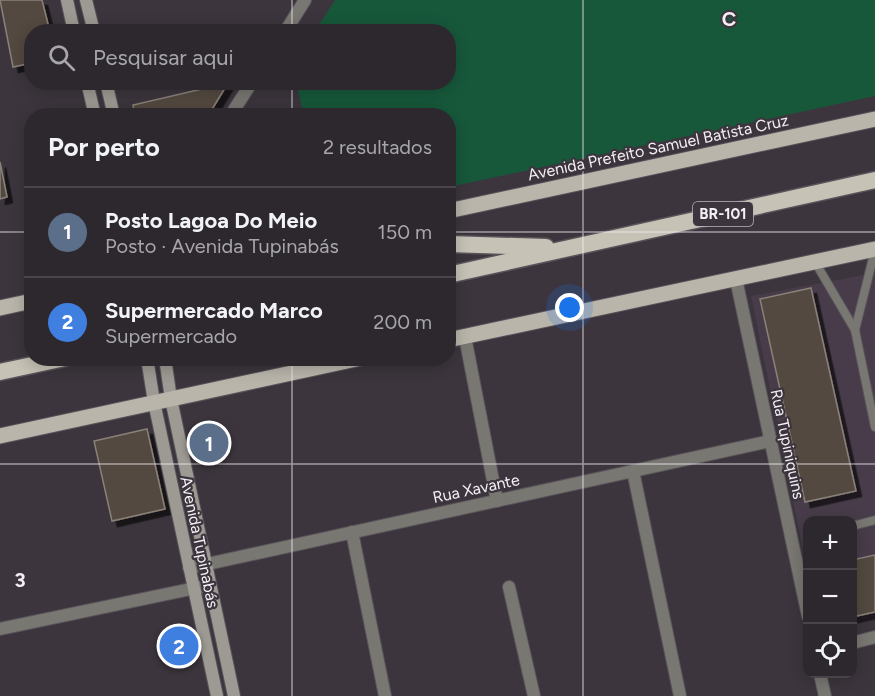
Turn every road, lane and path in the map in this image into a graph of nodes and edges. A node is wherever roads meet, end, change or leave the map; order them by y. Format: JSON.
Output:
{"nodes":[{"id":1,"x":67,"y":0,"type":"edge"},
{"id":2,"x":86,"y":0,"type":"edge"},
{"id":3,"x":305,"y":0,"type":"edge"},
{"id":4,"x":73,"y":24,"type":"edge"},
{"id":5,"x":92,"y":24,"type":"edge"},
{"id":6,"x":290,"y":24,"type":"edge"},
{"id":7,"x":89,"y":90,"type":"edge"},
{"id":8,"x":108,"y":90,"type":"edge"},
{"id":9,"x":247,"y":90,"type":"edge"},
{"id":10,"x":92,"y":108,"type":"edge"},
{"id":11,"x":112,"y":108,"type":"edge"},
{"id":12,"x":235,"y":108,"type":"edge"},
{"id":13,"x":875,"y":119,"type":"edge"},
{"id":14,"x":875,"y":180,"type":"edge"},
{"id":15,"x":456,"y":209,"type":"edge"},
{"id":16,"x":456,"y":244,"type":"edge"},
{"id":17,"x":571,"y":248,"type":"junction"},
{"id":18,"x":875,"y":250,"type":"edge"},
{"id":19,"x":815,"y":262,"type":"junction"},
{"id":20,"x":456,"y":273,"type":"edge"},
{"id":21,"x":736,"y":279,"type":"junction"},
{"id":22,"x":24,"y":303,"type":"edge"},
{"id":23,"x":0,"y":308,"type":"edge"},
{"id":24,"x":855,"y":330,"type":"junction"},
{"id":25,"x":465,"y":337,"type":"junction"},
{"id":26,"x":456,"y":339,"type":"edge"},
{"id":27,"x":28,"y":366,"type":"edge"},
{"id":28,"x":148,"y":366,"type":"edge"},
{"id":29,"x":166,"y":366,"type":"edge"},
{"id":30,"x":324,"y":366,"type":"edge"},
{"id":31,"x":0,"y":372,"type":"edge"},
{"id":32,"x":171,"y":399,"type":"junction"},
{"id":33,"x":154,"y":402,"type":"junction"},
{"id":34,"x":875,"y":427,"type":"edge"},
{"id":35,"x":0,"y":436,"type":"edge"},
{"id":36,"x":770,"y":441,"type":"junction"},
{"id":37,"x":633,"y":471,"type":"junction"},
{"id":38,"x":496,"y":501,"type":"junction"},
{"id":39,"x":875,"y":520,"type":"edge"},
{"id":40,"x":857,"y":524,"type":"edge"},
{"id":41,"x":352,"y":532,"type":"junction"},
{"id":42,"x":206,"y":564,"type":"junction"},
{"id":43,"x":189,"y":568,"type":"junction"},
{"id":44,"x":210,"y":585,"type":"junction"},
{"id":45,"x":509,"y":587,"type":"dead end"},
{"id":46,"x":194,"y":588,"type":"junction"},
{"id":47,"x":803,"y":597,"type":"edge"},
{"id":48,"x":0,"y":629,"type":"edge"},
{"id":49,"x":875,"y":638,"type":"edge"},
{"id":50,"x":857,"y":641,"type":"edge"},
{"id":51,"x":821,"y":678,"type":"edge"},
{"id":52,"x":217,"y":696,"type":"edge"},
{"id":53,"x":234,"y":696,"type":"edge"},
{"id":54,"x":385,"y":696,"type":"edge"},
{"id":55,"x":534,"y":696,"type":"edge"},
{"id":56,"x":680,"y":696,"type":"edge"},
{"id":57,"x":825,"y":696,"type":"edge"}],
"edges":[{"from":1,"to":4,"type":"main road"},
{"from":2,"to":5,"type":"main road"},
{"from":3,"to":6,"type":"street"},
{"from":7,"to":10,"type":"main road"},
{"from":8,"to":11,"type":"main road"},
{"from":9,"to":12,"type":"street"},
{"from":13,"to":15,"type":"main road","name":"Avenida Prefeito Samuel Batista Cruz"},
{"from":14,"to":17,"type":"highway","number":"BR-101"},
{"from":16,"to":17,"type":"highway"},
{"from":17,"to":20,"type":"highway","number":"BR-101"},
{"from":18,"to":19,"type":"main road"},
{"from":18,"to":24,"type":"lane"},
{"from":19,"to":21,"type":"main road"},
{"from":19,"to":24,"type":"lane"},
{"from":21,"to":25,"type":"main road"},
{"from":21,"to":36,"type":"street","name":"Rua Tupiniquins"},
{"from":22,"to":23,"type":"main road"},
{"from":24,"to":34,"type":"lane"},
{"from":25,"to":26,"type":"main road"},
{"from":25,"to":38,"type":"street"},
{"from":27,"to":31,"type":"highway"},
{"from":28,"to":33,"type":"main road","name":"Avenida Tupinabás"},
{"from":29,"to":32,"type":"main road","name":"Avenida Tupinabás"},
{"from":30,"to":32,"type":"main road"},
{"from":32,"to":33,"type":"main road"},
{"from":32,"to":42,"type":"main road","name":"Avenida Tupinabás"},
{"from":33,"to":35,"type":"main road"},
{"from":33,"to":43,"type":"main road","name":"Avenida Tupinabás"},
{"from":36,"to":37,"type":"street","name":"Rua Xavante"},
{"from":36,"to":47,"type":"street","name":"Rua Tupiniquins"},
{"from":37,"to":38,"type":"street","name":"Rua Xavante"},
{"from":37,"to":56,"type":"street"},
{"from":38,"to":41,"type":"street","name":"Rua Xavante"},
{"from":39,"to":40,"type":"lane"},
{"from":41,"to":42,"type":"street","name":"Rua Xavante"},
{"from":41,"to":54,"type":"street"},
{"from":42,"to":43,"type":"street","name":"Rua Xavante"},
{"from":42,"to":44,"type":"main road","name":"Avenida Tupinabás"},
{"from":43,"to":46,"type":"main road","name":"Avenida Tupinabás"},
{"from":44,"to":46,"type":"street"},
{"from":44,"to":53,"type":"main road","name":"Avenida Tupinabás"},
{"from":45,"to":55,"type":"street"},
{"from":46,"to":48,"type":"street"},
{"from":46,"to":52,"type":"main road","name":"Avenida Tupinabás"},
{"from":49,"to":50,"type":"street"},
{"from":51,"to":57,"type":"street"}]}
